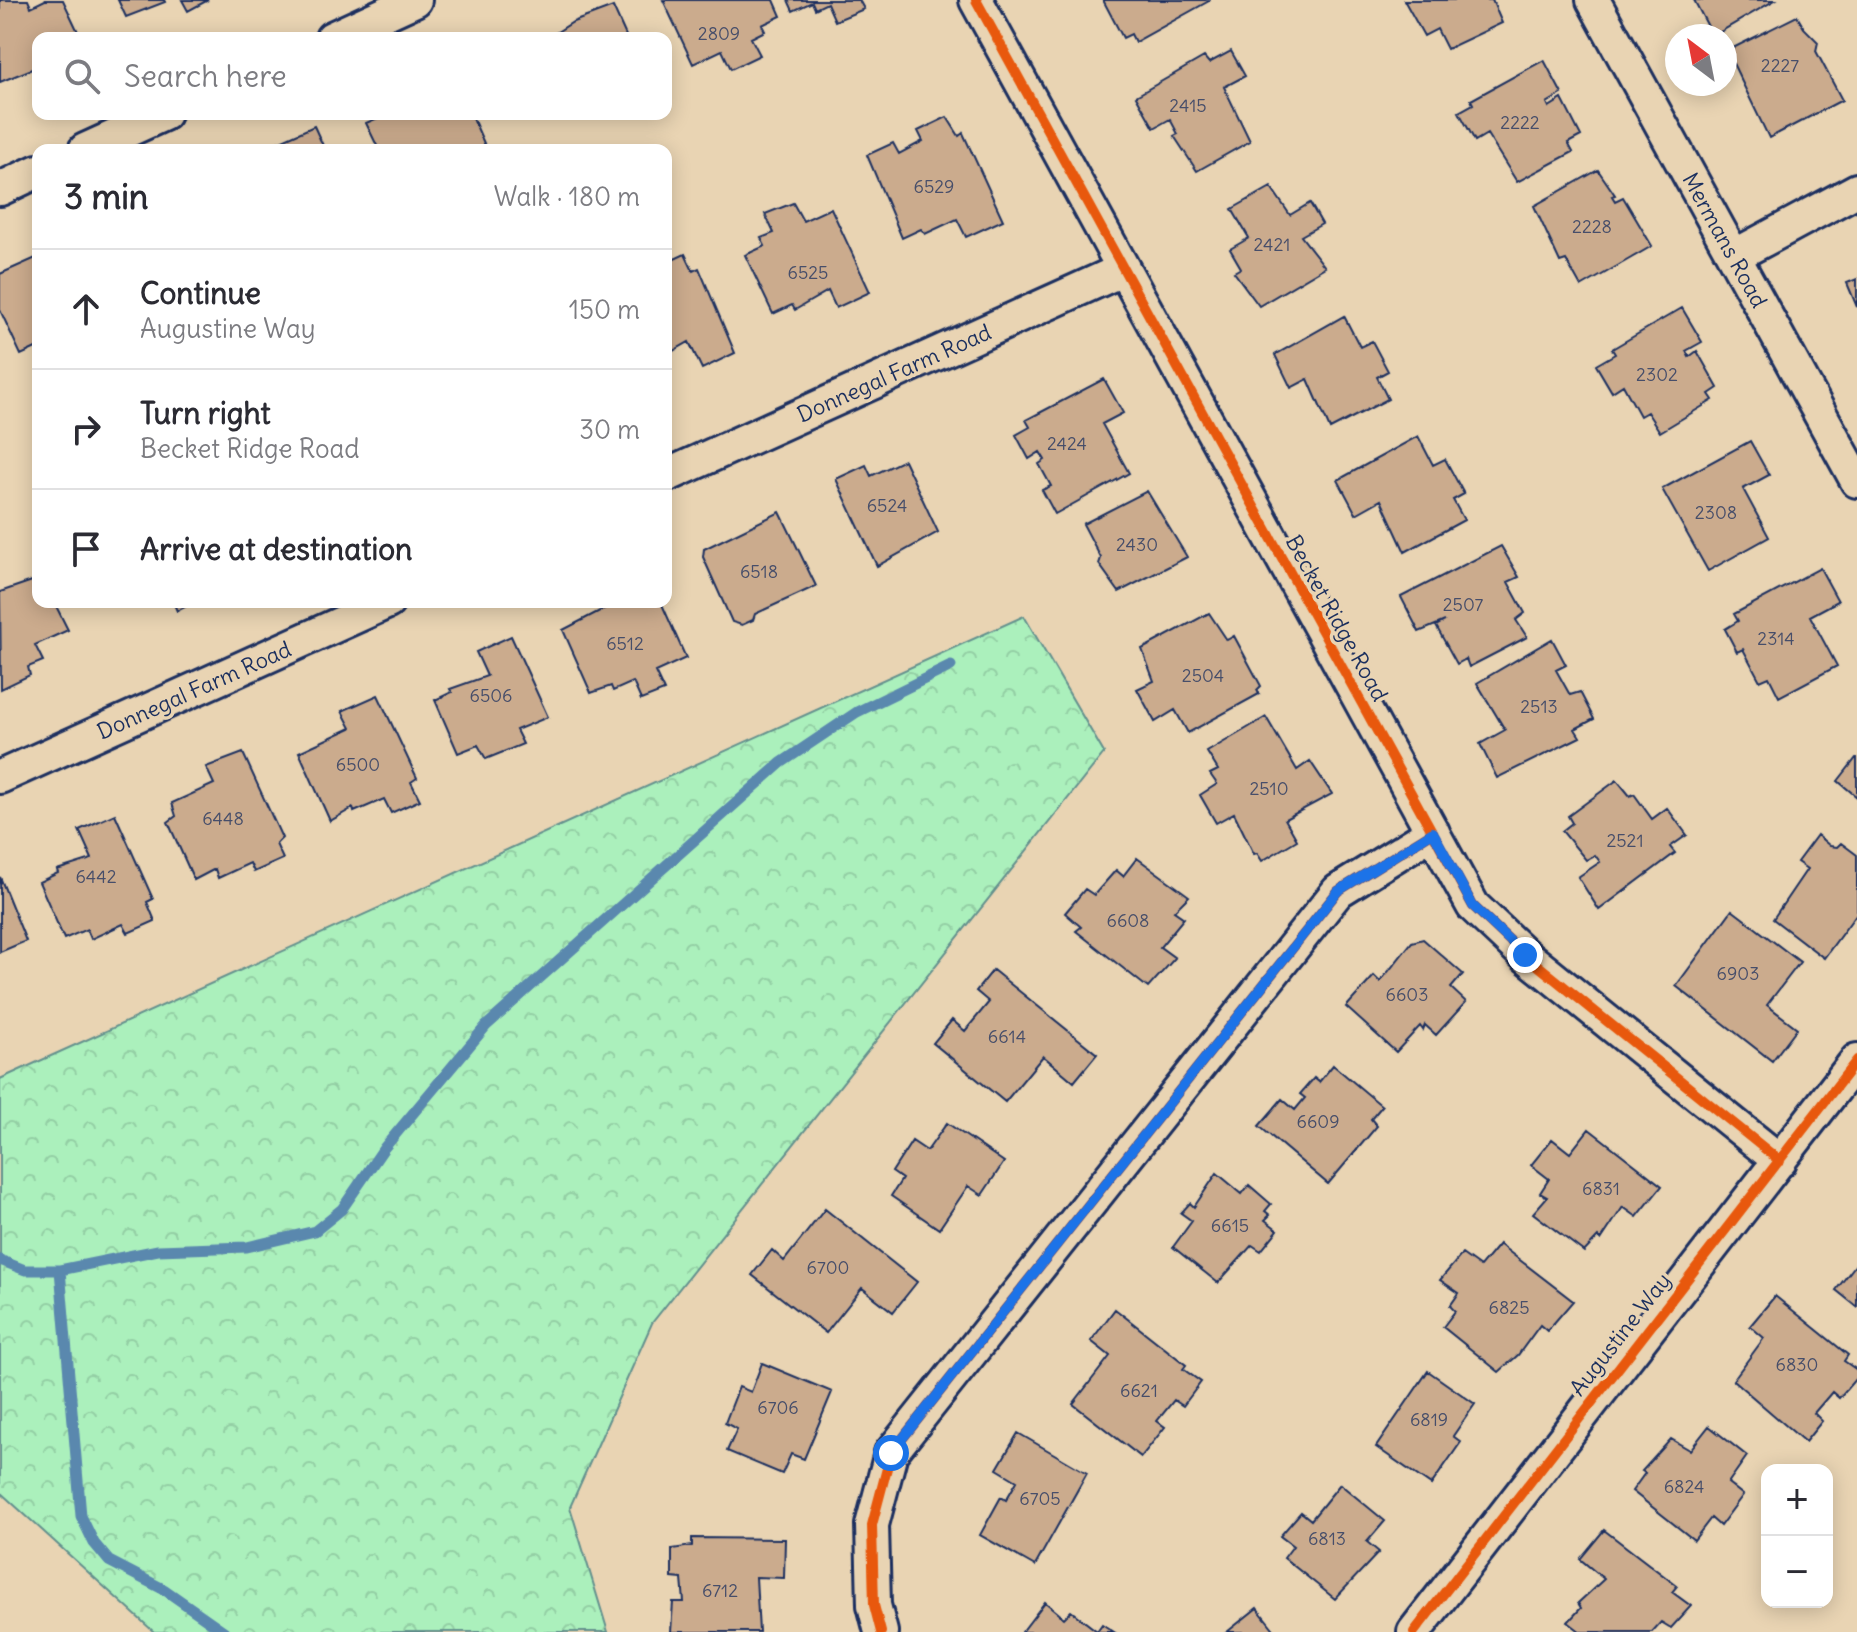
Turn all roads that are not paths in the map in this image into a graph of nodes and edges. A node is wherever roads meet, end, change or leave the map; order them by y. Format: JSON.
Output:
{"nodes":[{"id":1,"x":415,"y":0,"type":"edge"},
{"id":2,"x":976,"y":0,"type":"edge"},
{"id":3,"x":1593,"y":0,"type":"edge"},
{"id":4,"x":345,"y":32,"type":"edge"},
{"id":5,"x":151,"y":120,"type":"edge"},
{"id":6,"x":98,"y":144,"type":"edge"},
{"id":7,"x":32,"y":174,"type":"edge"},
{"id":8,"x":0,"y":189,"type":"edge"},
{"id":9,"x":1857,"y":190,"type":"edge"},
{"id":10,"x":1734,"y":256,"type":"junction"},
{"id":11,"x":1122,"y":270,"type":"junction"},
{"id":12,"x":672,"y":473,"type":"edge"},
{"id":13,"x":1857,"y":481,"type":"edge"},
{"id":14,"x":375,"y":608,"type":"edge"},
{"id":15,"x":0,"y":777,"type":"edge"},
{"id":16,"x":1433,"y":832,"type":"junction"},
{"id":17,"x":1857,"y":1060,"type":"edge"},
{"id":18,"x":1780,"y":1161,"type":"junction"},
{"id":19,"x":881,"y":1632,"type":"edge"},
{"id":20,"x":1414,"y":1632,"type":"edge"}],
"edges":[{"from":1,"to":4,"type":"street"},
{"from":2,"to":11,"type":"street","name":"Becket Ridge Road"},
{"from":3,"to":10,"type":"street","name":"Mermans Road"},
{"from":5,"to":6,"type":"street"},
{"from":7,"to":8,"type":"street"},
{"from":9,"to":10,"type":"street"},
{"from":10,"to":13,"type":"street","name":"Mermans Road"},
{"from":11,"to":12,"type":"street","name":"Donnegal Farm Road"},
{"from":11,"to":16,"type":"street","name":"Becket Ridge Road"},
{"from":14,"to":15,"type":"street","name":"Donnegal Farm Road"},
{"from":16,"to":18,"type":"street","name":"Becket Ridge Road"},
{"from":16,"to":19,"type":"street"},
{"from":17,"to":18,"type":"street","name":"Augustine Way"},
{"from":18,"to":20,"type":"street","name":"Augustine Way"}]}
